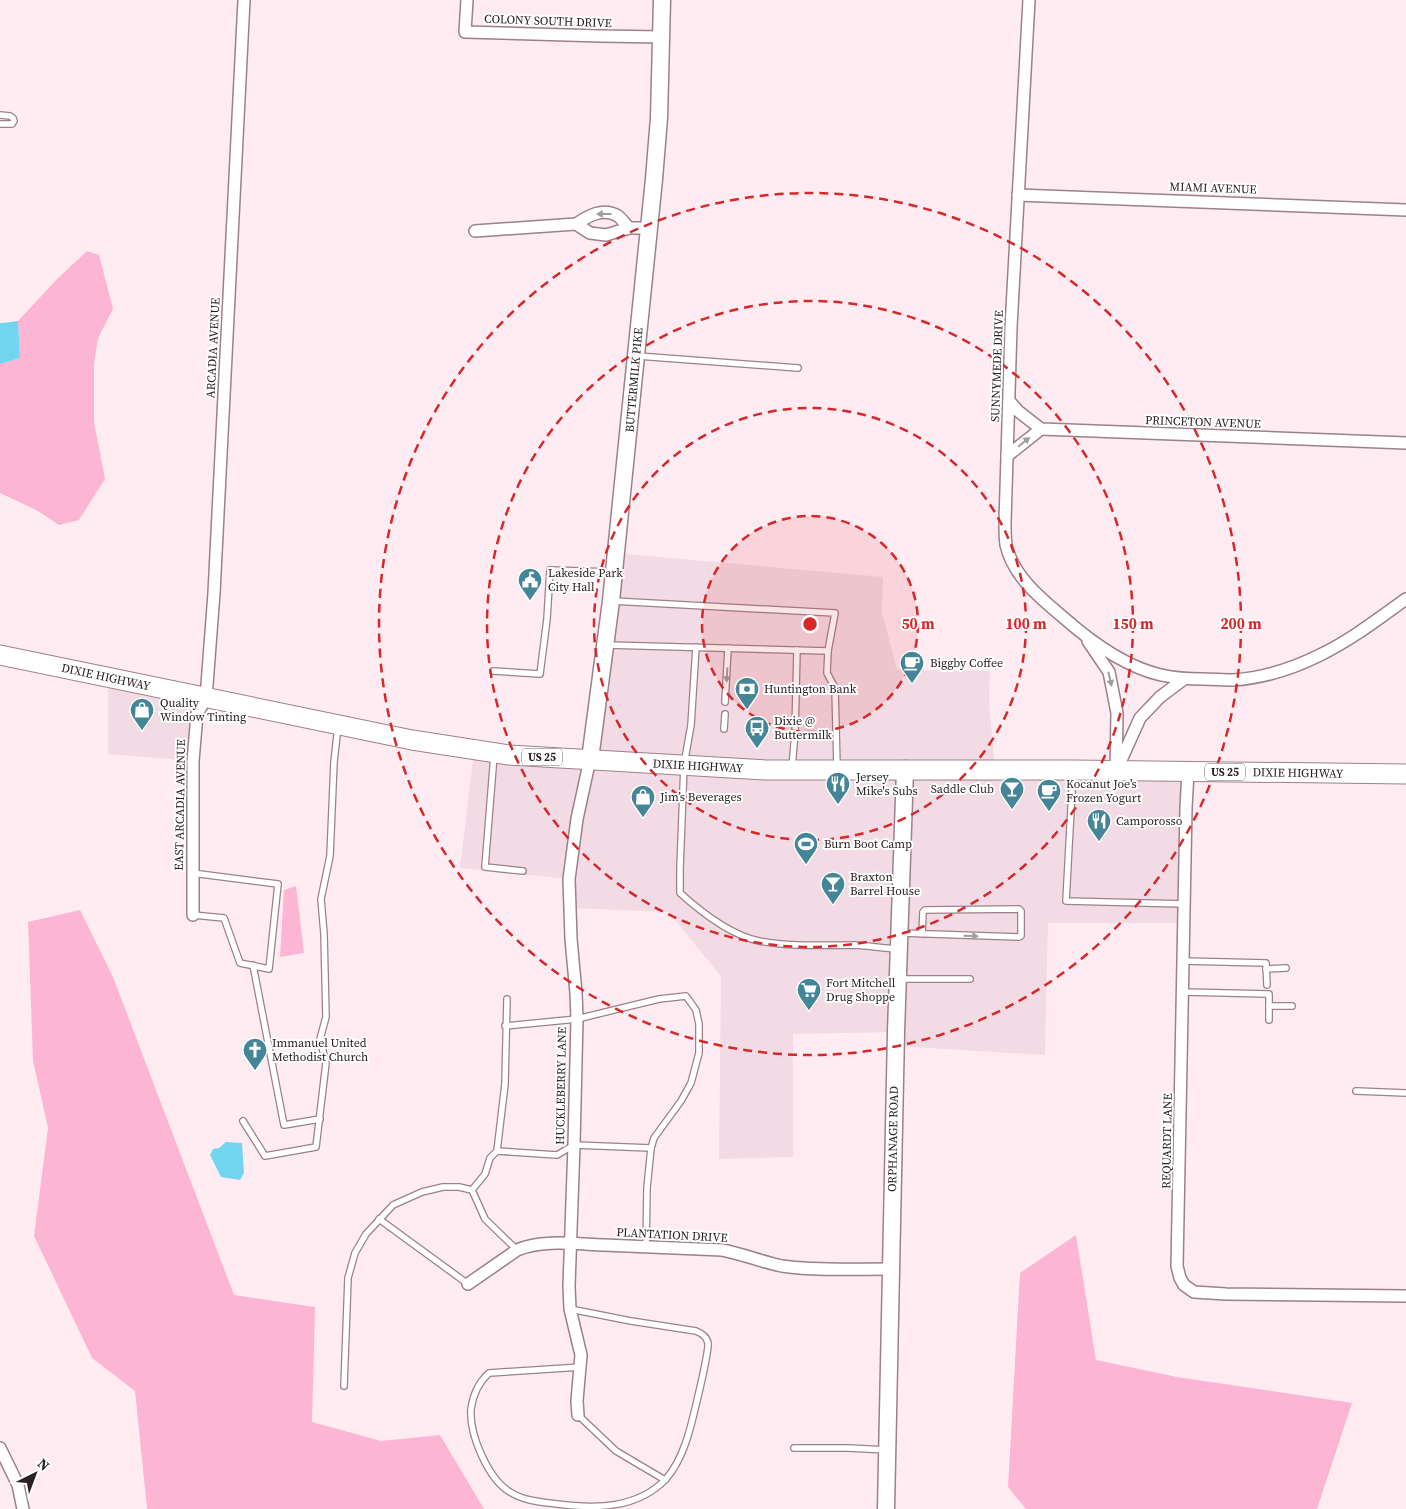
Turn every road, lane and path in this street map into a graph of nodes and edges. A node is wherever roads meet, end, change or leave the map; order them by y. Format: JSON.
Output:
{"nodes":[{"id":1,"x":244,"y":0,"type":"edge"},
{"id":2,"x":467,"y":0,"type":"edge"},
{"id":3,"x":662,"y":0,"type":"edge"},
{"id":4,"x":1030,"y":0,"type":"edge"},
{"id":5,"x":661,"y":37,"type":"junction"},
{"id":6,"x":0,"y":115,"type":"edge"},
{"id":7,"x":0,"y":124,"type":"edge"},
{"id":8,"x":1018,"y":195,"type":"junction"},
{"id":9,"x":1406,"y":210,"type":"edge"},
{"id":10,"x":576,"y":224,"type":"junction"},
{"id":11,"x":629,"y":228,"type":"junction"},
{"id":12,"x":649,"y":228,"type":"junction"},
{"id":13,"x":475,"y":231,"type":"dead end"},
{"id":14,"x":636,"y":356,"type":"junction"},
{"id":15,"x":798,"y":368,"type":"dead end"},
{"id":16,"x":1010,"y":402,"type":"junction"},
{"id":17,"x":1041,"y":429,"type":"junction"},
{"id":18,"x":1406,"y":443,"type":"edge"},
{"id":19,"x":1007,"y":456,"type":"junction"},
{"id":20,"x":614,"y":573,"type":"junction"},
{"id":21,"x":1406,"y":599,"type":"edge"},
{"id":22,"x":611,"y":601,"type":"junction"},
{"id":23,"x":1086,"y":637,"type":"junction"},
{"id":24,"x":606,"y":645,"type":"junction"},
{"id":25,"x":696,"y":647,"type":"junction"},
{"id":26,"x":728,"y":648,"type":"junction"},
{"id":27,"x":797,"y":650,"type":"junction"},
{"id":28,"x":828,"y":651,"type":"junction"},
{"id":29,"x":0,"y":655,"type":"edge"},
{"id":30,"x":493,"y":671,"type":"dead end"},
{"id":31,"x":1184,"y":679,"type":"junction"},
{"id":32,"x":206,"y":698,"type":"junction"},
{"id":33,"x":725,"y":702,"type":"dead end"},
{"id":34,"x":725,"y":714,"type":"dead end"},
{"id":35,"x":338,"y":725,"type":"junction"},
{"id":36,"x":724,"y":729,"type":"dead end"},
{"id":37,"x":494,"y":753,"type":"junction"},
{"id":38,"x":590,"y":759,"type":"junction"},
{"id":39,"x":684,"y":765,"type":"junction"},
{"id":40,"x":905,"y":769,"type":"junction"},
{"id":41,"x":792,"y":770,"type":"junction"},
{"id":42,"x":837,"y":770,"type":"junction"},
{"id":43,"x":1073,"y":770,"type":"junction"},
{"id":44,"x":1116,"y":770,"type":"junction"},
{"id":45,"x":1188,"y":772,"type":"junction"},
{"id":46,"x":1406,"y":774,"type":"edge"},
{"id":47,"x":523,"y":870,"type":"dead end"},
{"id":48,"x":192,"y":873,"type":"junction"},
{"id":49,"x":1185,"y":904,"type":"junction"},
{"id":50,"x":193,"y":914,"type":"joint"},
{"id":51,"x":900,"y":932,"type":"junction"},
{"id":52,"x":922,"y":934,"type":"junction"},
{"id":53,"x":900,"y":949,"type":"junction"},
{"id":54,"x":1184,"y":961,"type":"junction"},
{"id":55,"x":252,"y":965,"type":"junction"},
{"id":56,"x":1286,"y":968,"type":"dead end"},
{"id":57,"x":1266,"y":969,"type":"junction"},
{"id":58,"x":898,"y":979,"type":"junction"},
{"id":59,"x":970,"y":979,"type":"dead end"},
{"id":60,"x":1267,"y":985,"type":"dead end"},
{"id":61,"x":1183,"y":992,"type":"junction"},
{"id":62,"x":507,"y":999,"type":"dead end"},
{"id":63,"x":1270,"y":1006,"type":"junction"},
{"id":64,"x":1292,"y":1006,"type":"dead end"},
{"id":65,"x":577,"y":1020,"type":"junction"},
{"id":66,"x":1269,"y":1020,"type":"dead end"},
{"id":67,"x":505,"y":1026,"type":"junction"},
{"id":68,"x":1356,"y":1091,"type":"dead end"},
{"id":69,"x":1406,"y":1093,"type":"edge"},
{"id":70,"x":320,"y":1119,"type":"junction"},
{"id":71,"x":243,"y":1121,"type":"dead end"},
{"id":72,"x":574,"y":1145,"type":"junction"},
{"id":73,"x":651,"y":1148,"type":"junction"},
{"id":74,"x":497,"y":1151,"type":"junction"},
{"id":75,"x":472,"y":1190,"type":"junction"},
{"id":76,"x":379,"y":1219,"type":"junction"},
{"id":77,"x":570,"y":1244,"type":"junction"},
{"id":78,"x":646,"y":1247,"type":"junction"},
{"id":79,"x":517,"y":1250,"type":"junction"},
{"id":80,"x":890,"y":1269,"type":"junction"},
{"id":81,"x":468,"y":1284,"type":"joint"},
{"id":82,"x":1406,"y":1296,"type":"edge"},
{"id":83,"x":570,"y":1309,"type":"junction"},
{"id":84,"x":581,"y":1367,"type":"junction"},
{"id":85,"x":344,"y":1386,"type":"dead end"},
{"id":86,"x":578,"y":1415,"type":"joint"},
{"id":87,"x":0,"y":1448,"type":"edge"},
{"id":88,"x":794,"y":1448,"type":"dead end"},
{"id":89,"x":887,"y":1450,"type":"junction"},
{"id":90,"x":665,"y":1480,"type":"junction"},
{"id":91,"x":23,"y":1509,"type":"edge"},
{"id":92,"x":886,"y":1509,"type":"edge"}],
"edges":[{"from":1,"to":32,"type":"street","name":"ARCADIA AVENUE"},
{"from":2,"to":5,"type":"street","name":"COLONY SOUTH DRIVE"},
{"from":3,"to":5,"type":"main road","name":"BUTTERMILK PIKE"},
{"from":4,"to":8,"type":"street","name":"SUNNYMEDE DRIVE"},
{"from":5,"to":12,"type":"main road","name":"BUTTERMILK PIKE"},
{"from":6,"to":7,"type":"lane"},
{"from":8,"to":9,"type":"street","name":"MIAMI AVENUE"},
{"from":8,"to":16,"type":"street","name":"SUNNYMEDE DRIVE"},
{"from":10,"to":11,"type":"street"},
{"from":11,"to":10,"type":"street","one_way":true},
{"from":10,"to":13,"type":"street"},
{"from":11,"to":12,"type":"street"},
{"from":12,"to":14,"type":"main road","name":"BUTTERMILK PIKE"},
{"from":14,"to":15,"type":"lane"},
{"from":14,"to":20,"type":"main road","name":"BUTTERMILK PIKE"},
{"from":16,"to":17,"type":"street"},
{"from":16,"to":19,"type":"street","name":"SUNNYMEDE DRIVE"},
{"from":17,"to":18,"type":"street","name":"PRINCETON AVENUE"},
{"from":19,"to":17,"type":"street","one_way":true},
{"from":19,"to":23,"type":"street","name":"SUNNYMEDE DRIVE"},
{"from":20,"to":22,"type":"main road","name":"BUTTERMILK PIKE"},
{"from":20,"to":30,"type":"lane"},
{"from":21,"to":31,"type":"street","name":"SUNNYMEDE DRIVE"},
{"from":22,"to":24,"type":"main road","name":"BUTTERMILK PIKE"},
{"from":22,"to":28,"type":"lane"},
{"from":23,"to":31,"type":"street","name":"SUNNYMEDE DRIVE"},
{"from":23,"to":44,"type":"street","one_way":true},
{"from":24,"to":25,"type":"lane"},
{"from":24,"to":38,"type":"main road","name":"BUTTERMILK PIKE"},
{"from":25,"to":26,"type":"lane"},
{"from":25,"to":39,"type":"lane"},
{"from":26,"to":27,"type":"lane"},
{"from":26,"to":33,"type":"lane","one_way":true},
{"from":27,"to":28,"type":"lane"},
{"from":27,"to":41,"type":"lane"},
{"from":28,"to":42,"type":"lane"},
{"from":29,"to":32,"type":"main road","name":"DIXIE HIGHWAY","number":"US 25"},
{"from":31,"to":44,"type":"street"},
{"from":32,"to":35,"type":"main road","name":"DIXIE HIGHWAY","number":"US 25"},
{"from":32,"to":48,"type":"street","name":"EAST ARCADIA AVENUE"},
{"from":34,"to":36,"type":"lane"},
{"from":35,"to":37,"type":"main road","name":"DIXIE HIGHWAY","number":"US 25"},
{"from":35,"to":70,"type":"lane"},
{"from":37,"to":38,"type":"main road","name":"DIXIE HIGHWAY","number":"US 25"},
{"from":37,"to":47,"type":"lane"},
{"from":38,"to":39,"type":"main road","name":"DIXIE HIGHWAY","number":"US 25"},
{"from":38,"to":65,"type":"street","name":"HUCKLEBERRY LANE"},
{"from":39,"to":41,"type":"main road","name":"DIXIE HIGHWAY","number":"US 25"},
{"from":39,"to":53,"type":"lane"},
{"from":40,"to":42,"type":"main road","name":"DIXIE HIGHWAY","number":"US 25"},
{"from":40,"to":43,"type":"main road","name":"DIXIE HIGHWAY","number":"US 25"},
{"from":40,"to":51,"type":"main road","name":"ORPHANAGE ROAD"},
{"from":41,"to":42,"type":"main road","name":"DIXIE HIGHWAY","number":"US 25"},
{"from":43,"to":44,"type":"main road","name":"DIXIE HIGHWAY","number":"US 25"},
{"from":43,"to":49,"type":"lane"},
{"from":44,"to":45,"type":"main road","name":"DIXIE HIGHWAY","number":"US 25"},
{"from":45,"to":46,"type":"main road","name":"DIXIE HIGHWAY","number":"US 25"},
{"from":45,"to":49,"type":"street","name":"REQUARDT LANE"},
{"from":48,"to":50,"type":"street","name":"EAST ARCADIA AVENUE"},
{"from":48,"to":55,"type":"lane"},
{"from":49,"to":54,"type":"street","name":"REQUARDT LANE"},
{"from":50,"to":55,"type":"lane"},
{"from":51,"to":52,"type":"lane"},
{"from":51,"to":53,"type":"main road","name":"ORPHANAGE ROAD"},
{"from":52,"to":52,"type":"lane","one_way":true},
{"from":53,"to":58,"type":"main road","name":"ORPHANAGE ROAD"},
{"from":54,"to":57,"type":"lane"},
{"from":54,"to":61,"type":"street","name":"REQUARDT LANE"},
{"from":55,"to":70,"type":"lane"},
{"from":56,"to":57,"type":"lane"},
{"from":57,"to":60,"type":"lane"},
{"from":58,"to":59,"type":"lane"},
{"from":58,"to":80,"type":"main road","name":"ORPHANAGE ROAD"},
{"from":61,"to":63,"type":"lane"},
{"from":61,"to":82,"type":"street","name":"REQUARDT LANE"},
{"from":62,"to":67,"type":"lane"},
{"from":63,"to":64,"type":"lane"},
{"from":63,"to":66,"type":"lane"},
{"from":65,"to":67,"type":"lane"},
{"from":65,"to":72,"type":"street","name":"HUCKLEBERRY LANE"},
{"from":65,"to":73,"type":"lane"},
{"from":67,"to":74,"type":"lane"},
{"from":68,"to":69,"type":"lane"},
{"from":70,"to":71,"type":"lane"},
{"from":72,"to":73,"type":"lane"},
{"from":72,"to":74,"type":"lane"},
{"from":72,"to":77,"type":"street","name":"HUCKLEBERRY LANE"},
{"from":73,"to":78,"type":"lane"},
{"from":74,"to":75,"type":"lane"},
{"from":75,"to":76,"type":"lane"},
{"from":75,"to":79,"type":"lane"},
{"from":76,"to":81,"type":"lane"},
{"from":76,"to":85,"type":"lane"},
{"from":77,"to":78,"type":"street","name":"PLANTATION DRIVE"},
{"from":77,"to":79,"type":"street","name":"PLANTATION DRIVE"},
{"from":77,"to":83,"type":"street","name":"HUCKLEBERRY LANE"},
{"from":78,"to":80,"type":"street","name":"PLANTATION DRIVE"},
{"from":79,"to":81,"type":"street"},
{"from":80,"to":89,"type":"main road","name":"ORPHANAGE ROAD"},
{"from":83,"to":84,"type":"street","name":"HUCKLEBERRY LANE"},
{"from":83,"to":90,"type":"lane"},
{"from":84,"to":86,"type":"street","name":"HUCKLEBERRY LANE"},
{"from":84,"to":90,"type":"lane"},
{"from":86,"to":90,"type":"lane"},
{"from":87,"to":91,"type":"street"},
{"from":88,"to":89,"type":"lane"},
{"from":89,"to":92,"type":"main road","name":"ORPHANAGE ROAD"}]}
